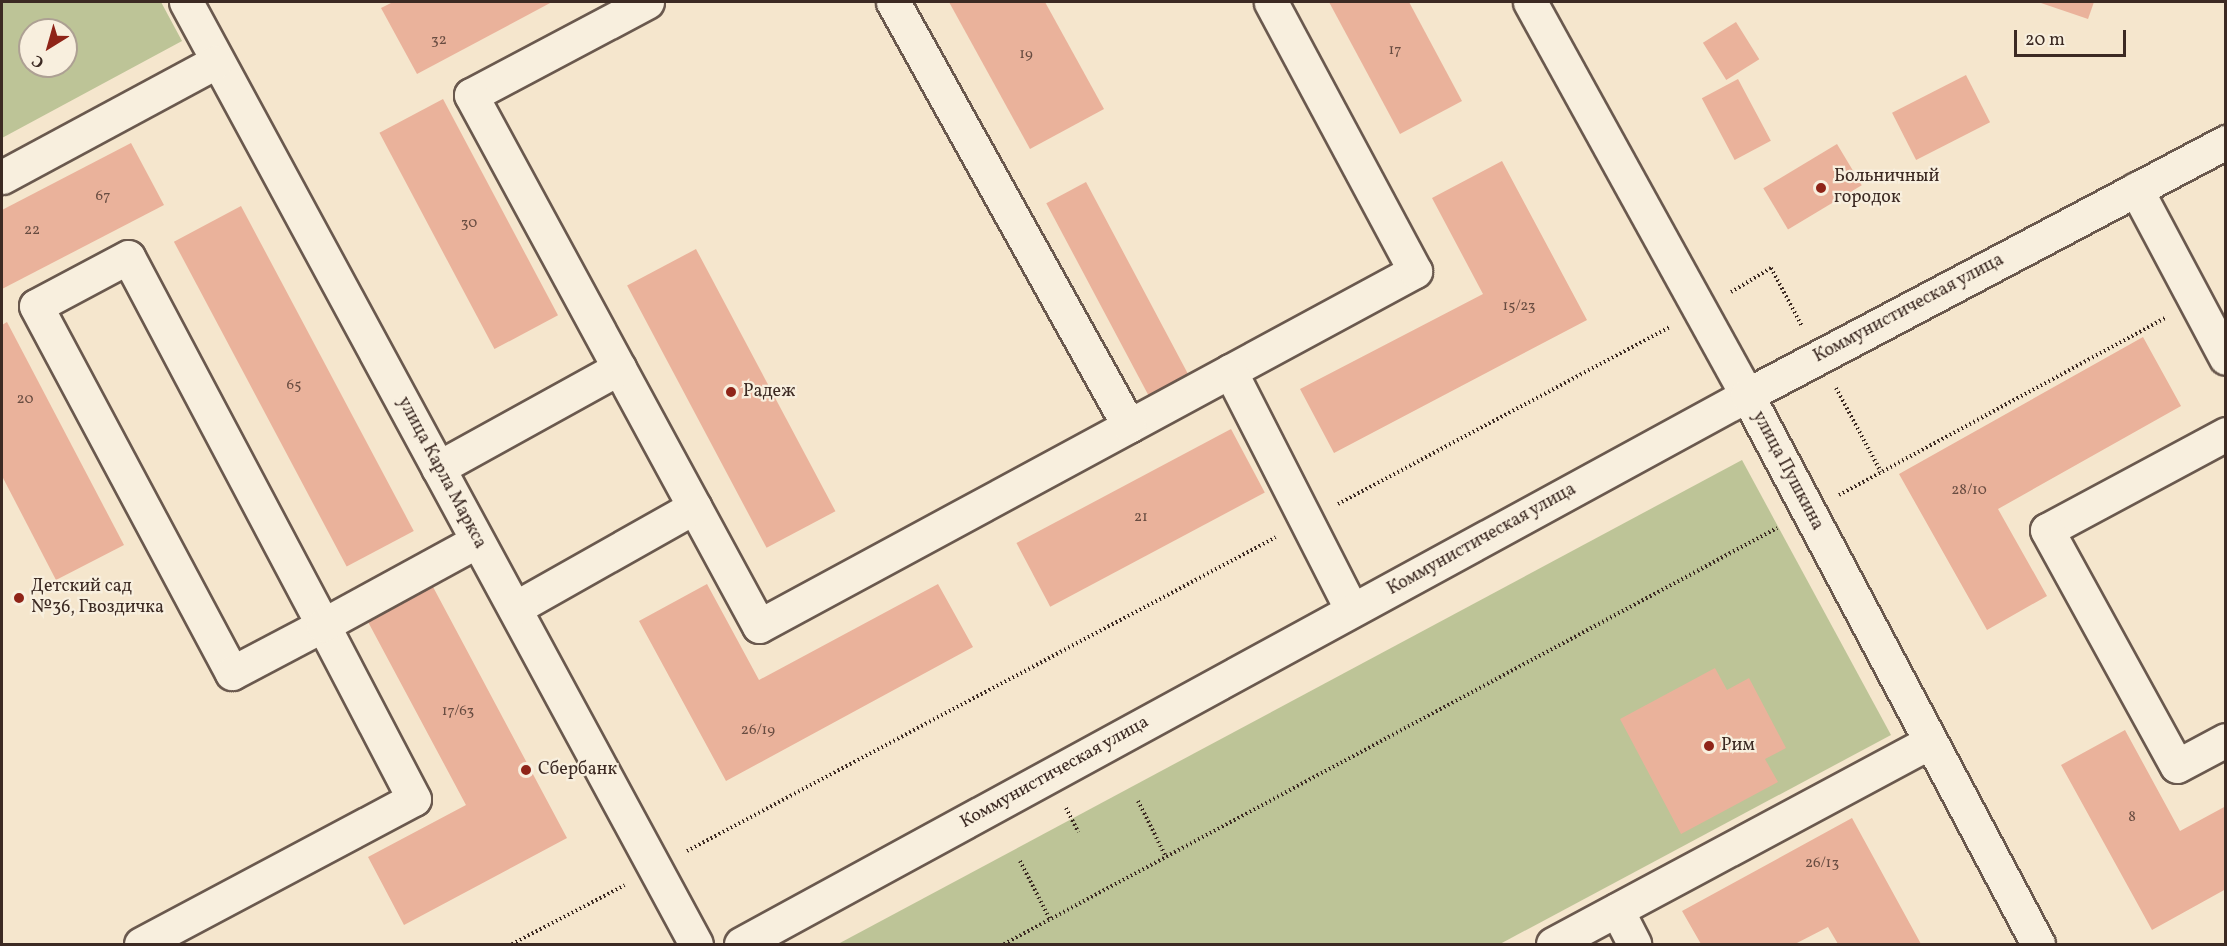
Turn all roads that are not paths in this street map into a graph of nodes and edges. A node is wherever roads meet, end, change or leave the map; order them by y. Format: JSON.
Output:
{"nodes":[{"id":1,"x":186,"y":2,"type":"edge"},
{"id":2,"x":647,"y":2,"type":"edge"},
{"id":3,"x":892,"y":2,"type":"edge"},
{"id":4,"x":1271,"y":2,"type":"edge"},
{"id":5,"x":1530,"y":2,"type":"edge"},
{"id":6,"x":216,"y":62,"type":"junction"},
{"id":7,"x":2226,"y":142,"type":"edge"},
{"id":8,"x":2,"y":177,"type":"edge"},
{"id":9,"x":2136,"y":189,"type":"junction"},
{"id":10,"x":2226,"y":358,"type":"edge"},
{"id":11,"x":619,"y":368,"type":"junction"},
{"id":12,"x":1230,"y":371,"type":"junction"},
{"id":13,"x":1747,"y":395,"type":"junction"},
{"id":14,"x":1129,"y":426,"type":"junction"},
{"id":15,"x":2226,"y":434,"type":"edge"},
{"id":16,"x":438,"y":468,"type":"junction"},
{"id":17,"x":694,"y":507,"type":"junction"},
{"id":18,"x":477,"y":541,"type":"junction"},
{"id":19,"x":515,"y":608,"type":"junction"},
{"id":20,"x":1352,"y":610,"type":"junction"},
{"id":21,"x":323,"y":625,"type":"junction"},
{"id":22,"x":2226,"y":740,"type":"edge"},
{"id":23,"x":1929,"y":742,"type":"junction"},
{"id":24,"x":1617,"y":910,"type":"junction"},
{"id":25,"x":141,"y":945,"type":"edge"},
{"id":26,"x":696,"y":945,"type":"edge"},
{"id":27,"x":741,"y":945,"type":"edge"},
{"id":28,"x":1553,"y":945,"type":"edge"},
{"id":29,"x":1634,"y":945,"type":"edge"},
{"id":30,"x":2038,"y":945,"type":"edge"}],
"edges":[{"from":1,"to":6,"type":"street","name":"улица Карла Маркса"},
{"from":2,"to":11,"type":"street"},
{"from":3,"to":14,"type":"street"},
{"from":4,"to":12,"type":"street"},
{"from":5,"to":13,"type":"street","name":"улица Пушкина"},
{"from":6,"to":8,"type":"street"},
{"from":6,"to":16,"type":"street","name":"улица Карла Маркса"},
{"from":7,"to":9,"type":"street","name":"Коммунистическая улица"},
{"from":9,"to":10,"type":"street"},
{"from":9,"to":13,"type":"street","name":"Коммунистическая улица"},
{"from":11,"to":16,"type":"street"},
{"from":11,"to":17,"type":"street"},
{"from":12,"to":14,"type":"street"},
{"from":12,"to":20,"type":"street"},
{"from":13,"to":20,"type":"street","name":"Коммунистическая улица"},
{"from":13,"to":23,"type":"street","name":"улица Пушкина"},
{"from":14,"to":17,"type":"street"},
{"from":15,"to":22,"type":"street"},
{"from":16,"to":18,"type":"street","name":"улица Карла Маркса"},
{"from":17,"to":19,"type":"street"},
{"from":18,"to":19,"type":"street","name":"улица Карла Маркса"},
{"from":18,"to":21,"type":"street"},
{"from":19,"to":26,"type":"street","name":"улица Карла Маркса"},
{"from":20,"to":27,"type":"street","name":"Коммунистическая улица"},
{"from":21,"to":21,"type":"street"},
{"from":21,"to":25,"type":"street"},
{"from":23,"to":24,"type":"street"},
{"from":23,"to":30,"type":"street","name":"улица Пушкина"},
{"from":24,"to":28,"type":"street"},
{"from":24,"to":29,"type":"street"}]}
